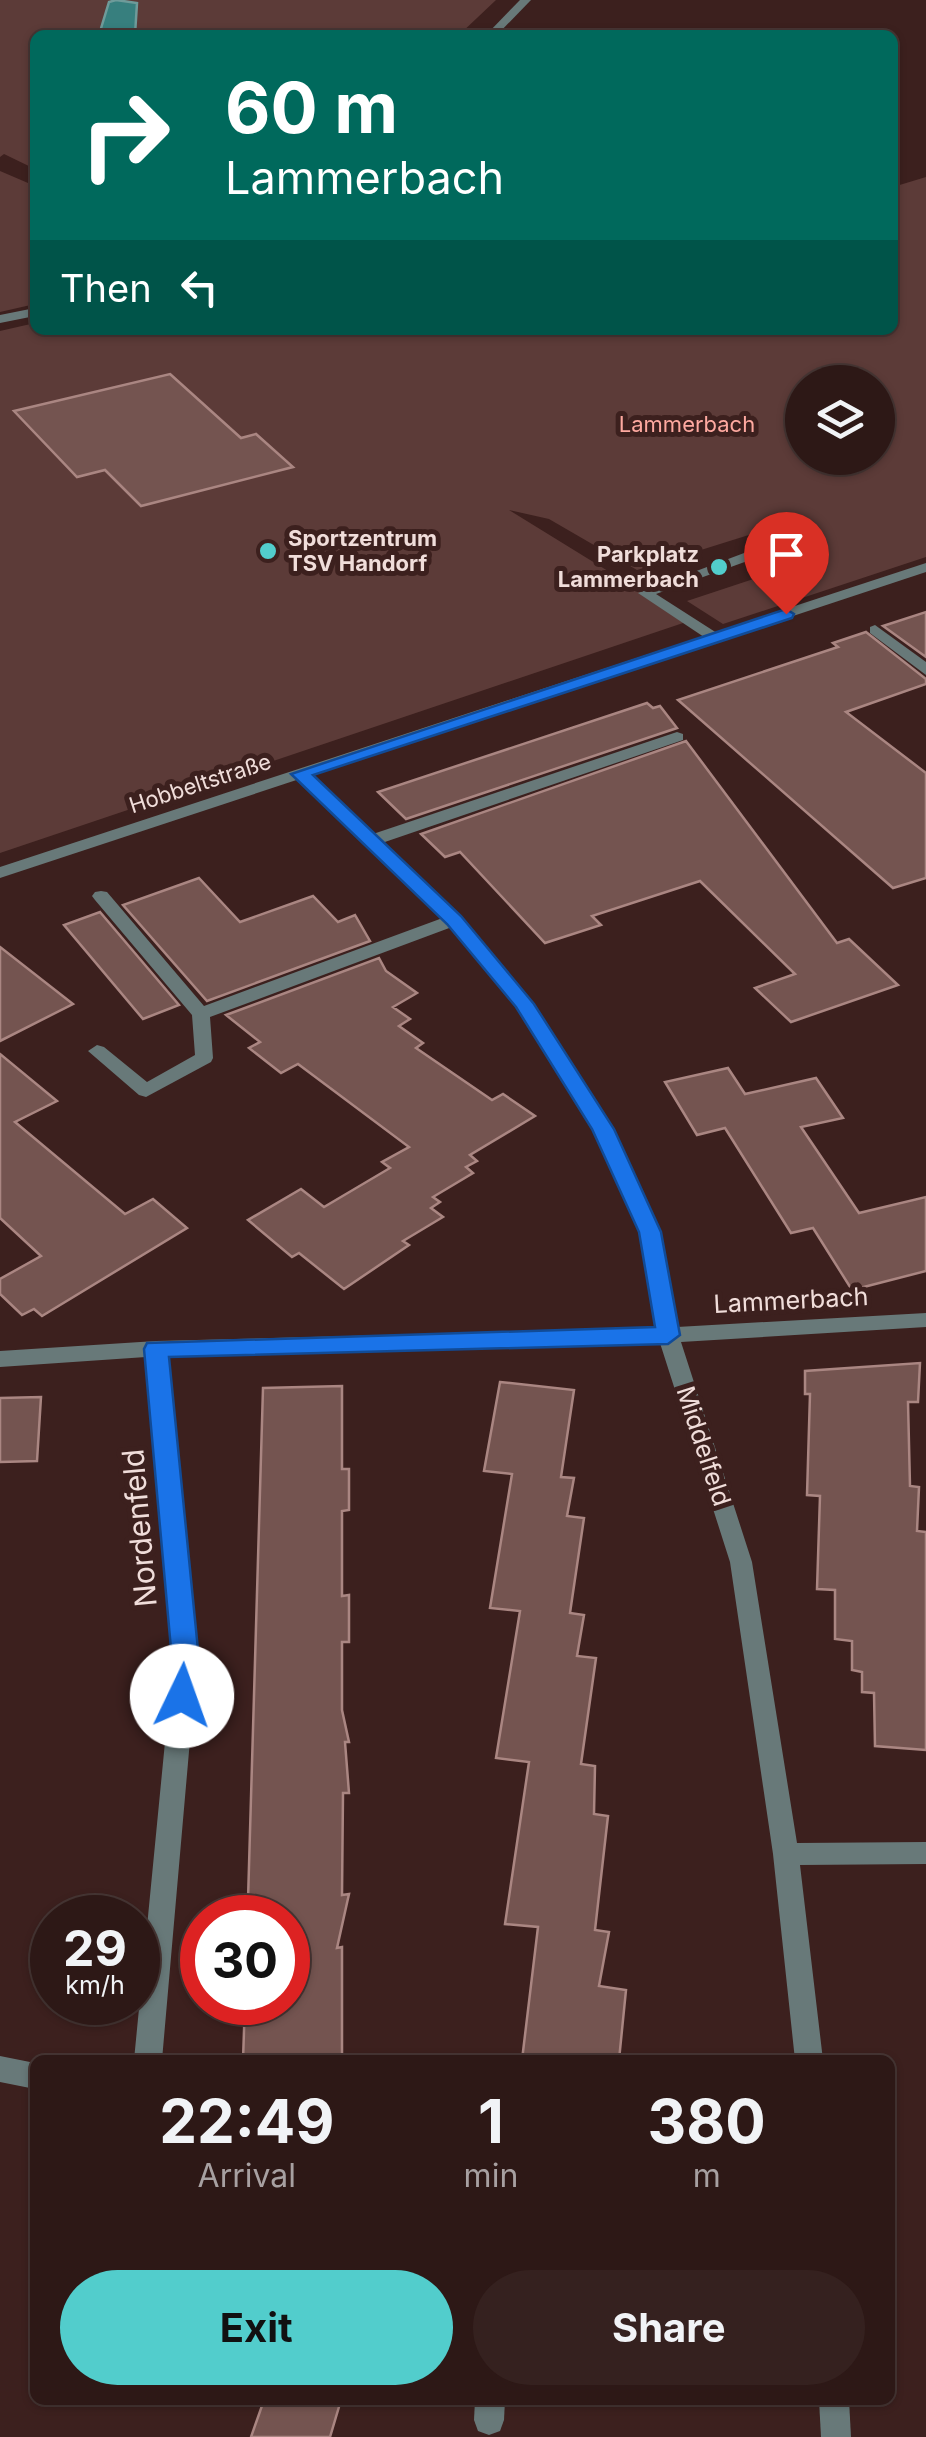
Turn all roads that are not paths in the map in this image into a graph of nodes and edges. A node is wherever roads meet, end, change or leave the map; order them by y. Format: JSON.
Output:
{"nodes":[{"id":1,"x":526,"y":0,"type":"edge"},
{"id":2,"x":496,"y":30,"type":"edge"},
{"id":3,"x":30,"y":313,"type":"edge"},
{"id":4,"x":0,"y":319,"type":"edge"},
{"id":5,"x":797,"y":520,"type":"dead end"},
{"id":6,"x":926,"y":567,"type":"edge"},
{"id":7,"x":875,"y":630,"type":"dead end"},
{"id":8,"x":715,"y":638,"type":"junction"},
{"id":9,"x":926,"y":670,"type":"edge"},
{"id":10,"x":677,"y":737,"type":"dead end"},
{"id":11,"x":301,"y":774,"type":"junction"},
{"id":12,"x":372,"y":840,"type":"junction"},
{"id":13,"x":0,"y":873,"type":"edge"},
{"id":14,"x":101,"y":896,"type":"dead end"},
{"id":15,"x":454,"y":920,"type":"junction"},
{"id":16,"x":201,"y":1014,"type":"junction"},
{"id":17,"x":97,"y":1051,"type":"dead end"},
{"id":18,"x":926,"y":1320,"type":"edge"},
{"id":19,"x":668,"y":1335,"type":"junction"},
{"id":20,"x":156,"y":1349,"type":"junction"},
{"id":21,"x":0,"y":1359,"type":"edge"},
{"id":22,"x":926,"y":1852,"type":"edge"},
{"id":23,"x":786,"y":1854,"type":"junction"},
{"id":24,"x":148,"y":2055,"type":"edge"},
{"id":25,"x":808,"y":2055,"type":"edge"},
{"id":26,"x":0,"y":2070,"type":"edge"},
{"id":27,"x":30,"y":2075,"type":"edge"},
{"id":28,"x":834,"y":2405,"type":"edge"},
{"id":29,"x":836,"y":2437,"type":"edge"}],
"edges":[{"from":1,"to":2,"type":"street"},
{"from":3,"to":4,"type":"street"},
{"from":5,"to":8,"type":"street"},
{"from":6,"to":8,"type":"street","name":"Hobbeltstraße"},
{"from":7,"to":9,"type":"street"},
{"from":8,"to":11,"type":"street","name":"Hobbeltstraße"},
{"from":10,"to":12,"type":"street"},
{"from":11,"to":12,"type":"street","name":"Middelfeld"},
{"from":11,"to":13,"type":"street","name":"Hobbeltstraße"},
{"from":12,"to":15,"type":"street","name":"Middelfeld"},
{"from":14,"to":16,"type":"street"},
{"from":15,"to":16,"type":"street"},
{"from":15,"to":19,"type":"street","name":"Middelfeld"},
{"from":16,"to":17,"type":"street"},
{"from":18,"to":19,"type":"street","name":"Lammerbach"},
{"from":19,"to":20,"type":"street","name":"Lammerbach"},
{"from":19,"to":23,"type":"street","name":"Middelfeld"},
{"from":20,"to":21,"type":"street","name":"Lammerbach"},
{"from":20,"to":24,"type":"street","name":"Nordenfeld"},
{"from":22,"to":23,"type":"street"},
{"from":23,"to":25,"type":"street","name":"Middelfeld"},
{"from":26,"to":27,"type":"street"},
{"from":28,"to":29,"type":"street"}]}
